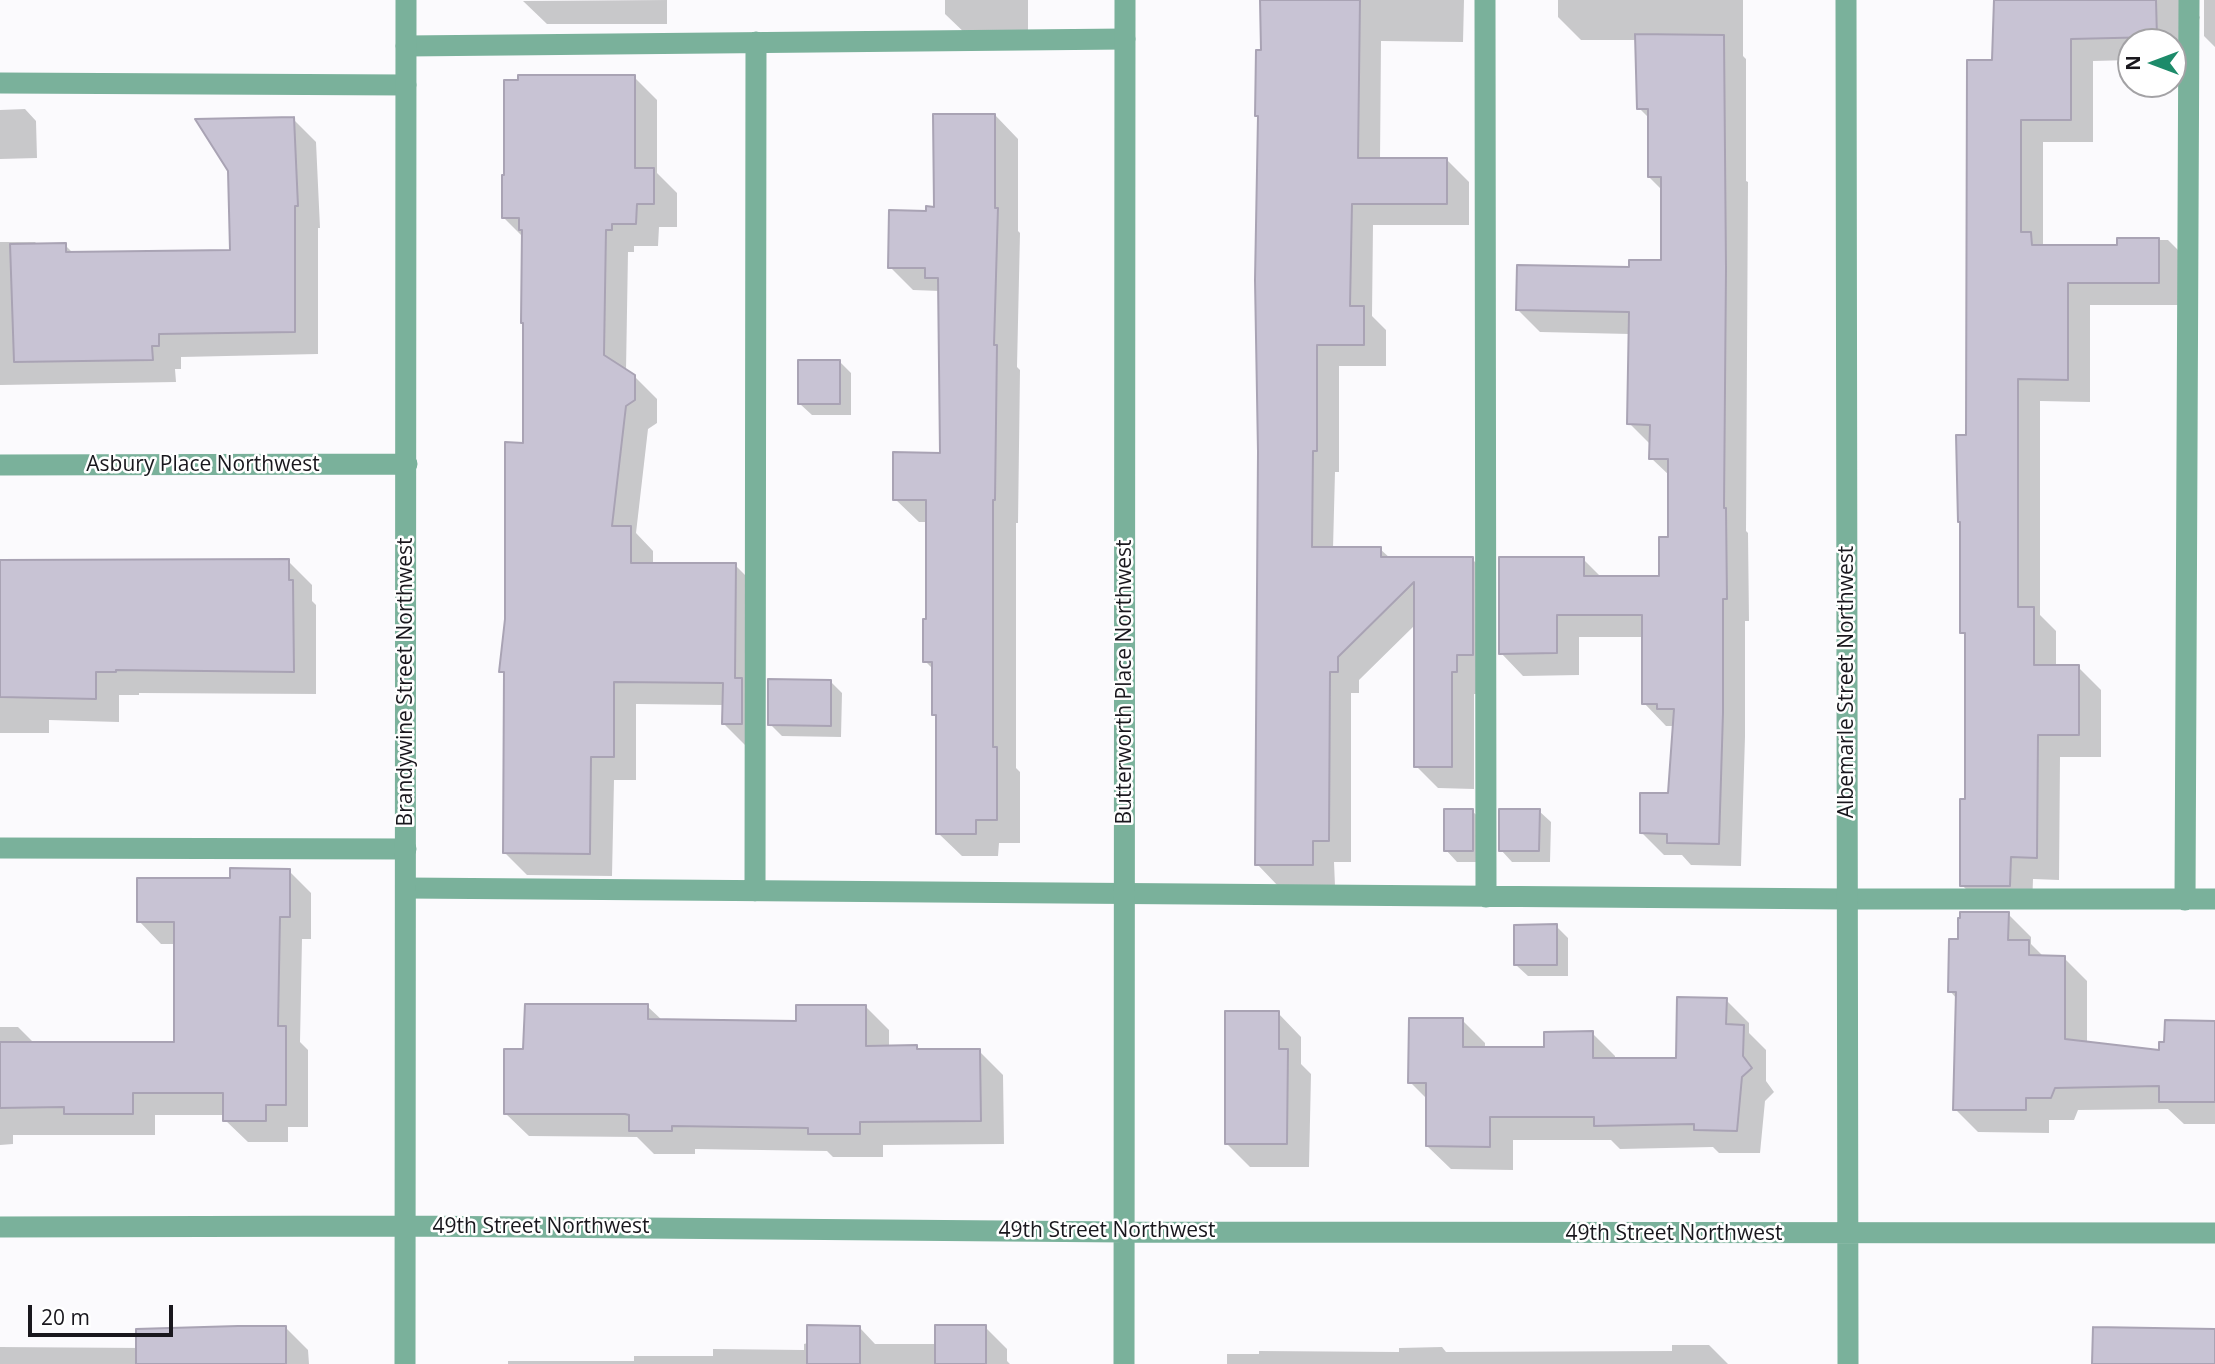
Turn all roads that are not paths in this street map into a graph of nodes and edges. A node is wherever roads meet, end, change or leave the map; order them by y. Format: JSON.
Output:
{"nodes":[{"id":1,"x":406,"y":0,"type":"edge"},
{"id":2,"x":1125,"y":0,"type":"edge"},
{"id":3,"x":1485,"y":0,"type":"edge"},
{"id":4,"x":1846,"y":0,"type":"edge"},
{"id":5,"x":2189,"y":0,"type":"edge"},
{"id":6,"x":1125,"y":39,"type":"junction"},
{"id":7,"x":756,"y":43,"type":"junction"},
{"id":8,"x":406,"y":46,"type":"junction"},
{"id":9,"x":0,"y":83,"type":"edge"},
{"id":10,"x":406,"y":85,"type":"junction"},
{"id":11,"x":407,"y":464,"type":"junction"},
{"id":12,"x":0,"y":465,"type":"edge"},
{"id":13,"x":0,"y":848,"type":"edge"},
{"id":14,"x":406,"y":849,"type":"junction"},
{"id":15,"x":406,"y":888,"type":"junction"},
{"id":16,"x":755,"y":891,"type":"junction"},
{"id":17,"x":1124,"y":894,"type":"junction"},
{"id":18,"x":1486,"y":897,"type":"junction"},
{"id":19,"x":1847,"y":899,"type":"junction"},
{"id":20,"x":2185,"y":900,"type":"junction"},
{"id":21,"x":2215,"y":900,"type":"edge"},
{"id":22,"x":405,"y":1226,"type":"junction"},
{"id":23,"x":0,"y":1227,"type":"edge"},
{"id":24,"x":1124,"y":1231,"type":"junction"},
{"id":25,"x":2215,"y":1233,"type":"edge"},
{"id":26,"x":1848,"y":1234,"type":"junction"},
{"id":27,"x":405,"y":1364,"type":"edge"},
{"id":28,"x":1124,"y":1364,"type":"edge"},
{"id":29,"x":1848,"y":1364,"type":"edge"}],
"edges":[{"from":1,"to":8,"type":"street","name":"Brandywine Street Northwest"},
{"from":2,"to":6,"type":"street","name":"Butterworth Place Northwest"},
{"from":3,"to":18,"type":"street"},
{"from":4,"to":19,"type":"street","name":"Albemarle Street Northwest"},
{"from":5,"to":20,"type":"street"},
{"from":6,"to":7,"type":"street"},
{"from":6,"to":17,"type":"street","name":"Butterworth Place Northwest"},
{"from":7,"to":8,"type":"street"},
{"from":7,"to":16,"type":"street"},
{"from":8,"to":10,"type":"street","name":"Brandywine Street Northwest"},
{"from":9,"to":10,"type":"street"},
{"from":10,"to":11,"type":"street","name":"Brandywine Street Northwest"},
{"from":11,"to":12,"type":"street","name":"Asbury Place Northwest"},
{"from":11,"to":14,"type":"street","name":"Brandywine Street Northwest"},
{"from":13,"to":14,"type":"street"},
{"from":14,"to":15,"type":"street","name":"Brandywine Street Northwest"},
{"from":15,"to":16,"type":"street"},
{"from":15,"to":22,"type":"street","name":"Brandywine Street Northwest"},
{"from":16,"to":17,"type":"street"},
{"from":17,"to":18,"type":"street"},
{"from":17,"to":24,"type":"street","name":"Butterworth Place Northwest"},
{"from":18,"to":19,"type":"street"},
{"from":19,"to":20,"type":"street"},
{"from":19,"to":26,"type":"street","name":"Albemarle Street Northwest"},
{"from":20,"to":21,"type":"street"},
{"from":22,"to":23,"type":"street","name":"49th Street Northwest"},
{"from":22,"to":24,"type":"street","name":"49th Street Northwest"},
{"from":22,"to":27,"type":"street","name":"Brandywine Street Northwest"},
{"from":24,"to":26,"type":"street","name":"49th Street Northwest"},
{"from":24,"to":28,"type":"street","name":"Butterworth Place Northwest"},
{"from":25,"to":26,"type":"street","name":"49th Street Northwest"},
{"from":26,"to":29,"type":"street","name":"Albemarle Street Northwest"}]}
